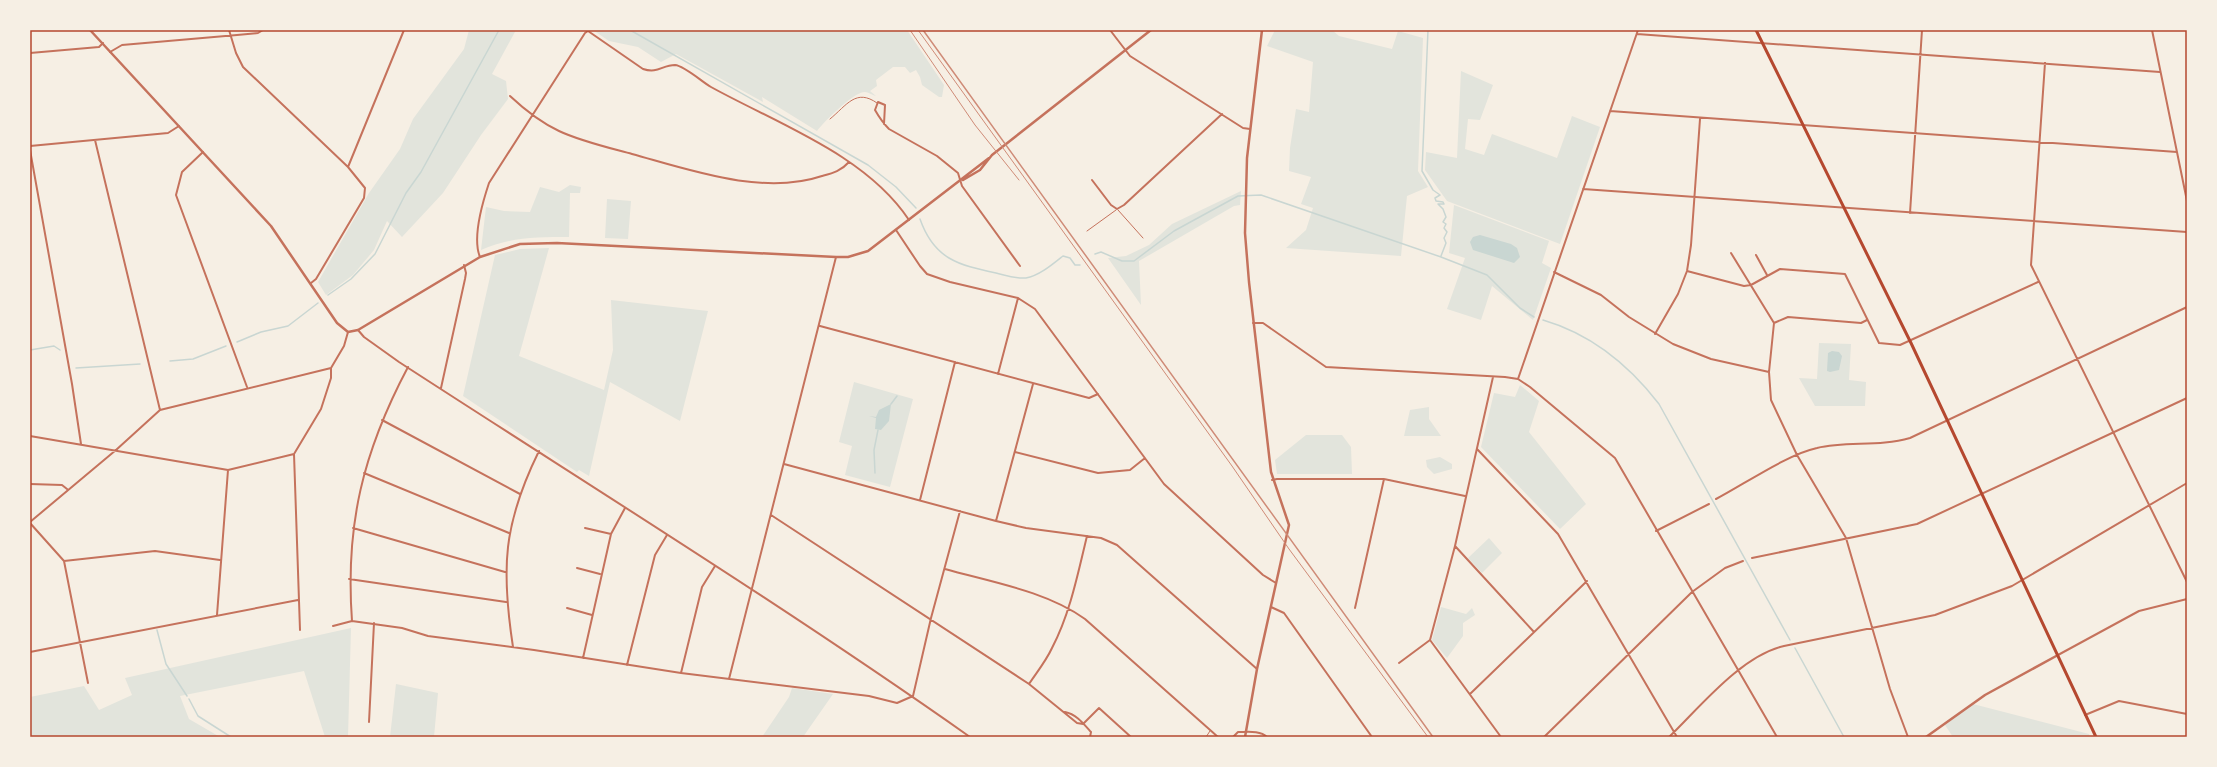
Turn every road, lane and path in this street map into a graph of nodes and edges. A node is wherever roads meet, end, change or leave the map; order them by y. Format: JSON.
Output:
{"nodes":[{"id":1,"x":90,"y":30,"type":"edge"},
{"id":2,"x":229,"y":30,"type":"edge"},
{"id":3,"x":263,"y":30,"type":"edge"},
{"id":4,"x":404,"y":30,"type":"edge"},
{"id":5,"x":1110,"y":30,"type":"edge"},
{"id":6,"x":1151,"y":30,"type":"edge"},
{"id":7,"x":1262,"y":30,"type":"edge"},
{"id":8,"x":1638,"y":30,"type":"edge"},
{"id":9,"x":1756,"y":30,"type":"edge"},
{"id":10,"x":1922,"y":30,"type":"edge"},
{"id":11,"x":2152,"y":30,"type":"edge"},
{"id":12,"x":1637,"y":34,"type":"junction"},
{"id":13,"x":230,"y":35,"type":"junction"},
{"id":14,"x":103,"y":43,"type":"junction"},
{"id":15,"x":1763,"y":44,"type":"junction"},
{"id":16,"x":1126,"y":50,"type":"junction"},
{"id":17,"x":110,"y":52,"type":"junction"},
{"id":18,"x":30,"y":53,"type":"edge"},
{"id":19,"x":1920,"y":55,"type":"junction"},
{"id":20,"x":2044,"y":64,"type":"junction"},
{"id":21,"x":2160,"y":72,"type":"junction"},
{"id":22,"x":510,"y":96,"type":"dead end"},
{"id":23,"x":877,"y":103,"type":"junction"},
{"id":24,"x":1610,"y":111,"type":"junction"},
{"id":25,"x":1222,"y":114,"type":"junction"},
{"id":26,"x":532,"y":116,"type":"junction"},
{"id":27,"x":830,"y":119,"type":"dead end"},
{"id":28,"x":1700,"y":119,"type":"junction"},
{"id":29,"x":884,"y":124,"type":"junction"},
{"id":30,"x":179,"y":126,"type":"junction"},
{"id":31,"x":1804,"y":126,"type":"junction"},
{"id":32,"x":1250,"y":129,"type":"junction"},
{"id":33,"x":1915,"y":133,"type":"junction"},
{"id":34,"x":95,"y":140,"type":"junction"},
{"id":35,"x":2039,"y":143,"type":"junction"},
{"id":36,"x":30,"y":146,"type":"edge"},
{"id":37,"x":30,"y":150,"type":"edge"},
{"id":38,"x":203,"y":152,"type":"junction"},
{"id":39,"x":2177,"y":152,"type":"junction"},
{"id":40,"x":849,"y":162,"type":"junction"},
{"id":41,"x":348,"y":167,"type":"junction"},
{"id":42,"x":1092,"y":180,"type":"dead end"},
{"id":43,"x":961,"y":181,"type":"junction"},
{"id":44,"x":1583,"y":189,"type":"junction"},
{"id":45,"x":1695,"y":198,"type":"junction"},
{"id":46,"x":2187,"y":201,"type":"edge"},
{"id":47,"x":1846,"y":208,"type":"junction"},
{"id":48,"x":1117,"y":209,"type":"junction"},
{"id":49,"x":1910,"y":213,"type":"junction"},
{"id":50,"x":909,"y":220,"type":"junction"},
{"id":51,"x":2033,"y":221,"type":"junction"},
{"id":52,"x":896,"y":230,"type":"junction"},
{"id":53,"x":1087,"y":231,"type":"dead end"},
{"id":54,"x":2187,"y":232,"type":"edge"},
{"id":55,"x":1143,"y":238,"type":"dead end"},
{"id":56,"x":1732,"y":253,"type":"dead end"},
{"id":57,"x":1756,"y":255,"type":"dead end"},
{"id":58,"x":480,"y":257,"type":"junction"},
{"id":59,"x":836,"y":257,"type":"junction"},
{"id":60,"x":464,"y":265,"type":"junction"},
{"id":61,"x":1020,"y":266,"type":"dead end"},
{"id":62,"x":1687,"y":271,"type":"junction"},
{"id":63,"x":1554,"y":272,"type":"junction"},
{"id":64,"x":1767,"y":275,"type":"junction"},
{"id":65,"x":2038,"y":282,"type":"junction"},
{"id":66,"x":311,"y":283,"type":"junction"},
{"id":67,"x":1751,"y":285,"type":"junction"},
{"id":68,"x":1018,"y":298,"type":"junction"},
{"id":69,"x":2187,"y":307,"type":"edge"},
{"id":70,"x":1867,"y":320,"type":"junction"},
{"id":71,"x":1774,"y":322,"type":"junction"},
{"id":72,"x":1253,"y":323,"type":"junction"},
{"id":73,"x":820,"y":326,"type":"junction"},
{"id":74,"x":358,"y":330,"type":"junction"},
{"id":75,"x":348,"y":332,"type":"junction"},
{"id":76,"x":1655,"y":334,"type":"junction"},
{"id":77,"x":1910,"y":341,"type":"junction"},
{"id":78,"x":2076,"y":360,"type":"junction"},
{"id":79,"x":955,"y":362,"type":"junction"},
{"id":80,"x":408,"y":367,"type":"junction"},
{"id":81,"x":331,"y":368,"type":"junction"},
{"id":82,"x":1769,"y":372,"type":"junction"},
{"id":83,"x":998,"y":374,"type":"junction"},
{"id":84,"x":1493,"y":376,"type":"junction"},
{"id":85,"x":1518,"y":380,"type":"junction"},
{"id":86,"x":1033,"y":384,"type":"junction"},
{"id":87,"x":247,"y":387,"type":"junction"},
{"id":88,"x":441,"y":388,"type":"junction"},
{"id":89,"x":1098,"y":394,"type":"junction"},
{"id":90,"x":2187,"y":398,"type":"edge"},
{"id":91,"x":160,"y":410,"type":"junction"},
{"id":92,"x":382,"y":420,"type":"junction"},
{"id":93,"x":1948,"y":421,"type":"junction"},
{"id":94,"x":2113,"y":433,"type":"junction"},
{"id":95,"x":30,"y":436,"type":"edge"},
{"id":96,"x":81,"y":444,"type":"junction"},
{"id":97,"x":1477,"y":449,"type":"junction"},
{"id":98,"x":116,"y":450,"type":"junction"},
{"id":99,"x":539,"y":451,"type":"junction"},
{"id":100,"x":1014,"y":452,"type":"junction"},
{"id":101,"x":294,"y":454,"type":"junction"},
{"id":102,"x":1797,"y":455,"type":"junction"},
{"id":103,"x":1145,"y":458,"type":"junction"},
{"id":104,"x":784,"y":464,"type":"junction"},
{"id":105,"x":228,"y":470,"type":"junction"},
{"id":106,"x":364,"y":473,"type":"junction"},
{"id":107,"x":1384,"y":479,"type":"junction"},
{"id":108,"x":1272,"y":480,"type":"junction"},
{"id":109,"x":2187,"y":483,"type":"edge"},
{"id":110,"x":30,"y":484,"type":"edge"},
{"id":111,"x":67,"y":490,"type":"junction"},
{"id":112,"x":520,"y":494,"type":"junction"},
{"id":113,"x":1982,"y":494,"type":"junction"},
{"id":114,"x":1465,"y":496,"type":"junction"},
{"id":115,"x":1716,"y":499,"type":"dead end"},
{"id":116,"x":920,"y":500,"type":"junction"},
{"id":117,"x":1709,"y":504,"type":"dead end"},
{"id":118,"x":2149,"y":506,"type":"junction"},
{"id":119,"x":625,"y":508,"type":"junction"},
{"id":120,"x":960,"y":511,"type":"junction"},
{"id":121,"x":771,"y":515,"type":"junction"},
{"id":122,"x":996,"y":521,"type":"junction"},
{"id":123,"x":30,"y":522,"type":"edge"},
{"id":124,"x":353,"y":528,"type":"junction"},
{"id":125,"x":585,"y":528,"type":"dead end"},
{"id":126,"x":1656,"y":531,"type":"junction"},
{"id":127,"x":509,"y":533,"type":"junction"},
{"id":128,"x":611,"y":534,"type":"junction"},
{"id":129,"x":667,"y":535,"type":"junction"},
{"id":130,"x":1087,"y":536,"type":"junction"},
{"id":131,"x":1846,"y":538,"type":"junction"},
{"id":132,"x":1455,"y":546,"type":"junction"},
{"id":133,"x":1752,"y":558,"type":"dead end"},
{"id":134,"x":220,"y":560,"type":"junction"},
{"id":135,"x":64,"y":561,"type":"junction"},
{"id":136,"x":1743,"y":561,"type":"dead end"},
{"id":137,"x":715,"y":566,"type":"junction"},
{"id":138,"x":577,"y":568,"type":"dead end"},
{"id":139,"x":945,"y":569,"type":"junction"},
{"id":140,"x":505,"y":572,"type":"junction"},
{"id":141,"x":600,"y":574,"type":"junction"},
{"id":142,"x":350,"y":579,"type":"junction"},
{"id":143,"x":1588,"y":581,"type":"junction"},
{"id":144,"x":2023,"y":581,"type":"junction"},
{"id":145,"x":2187,"y":582,"type":"edge"},
{"id":146,"x":1276,"y":583,"type":"junction"},
{"id":147,"x":752,"y":590,"type":"junction"},
{"id":148,"x":1692,"y":592,"type":"junction"},
{"id":149,"x":2187,"y":599,"type":"edge"},
{"id":150,"x":298,"y":600,"type":"junction"},
{"id":151,"x":506,"y":602,"type":"junction"},
{"id":152,"x":1069,"y":607,"type":"junction"},
{"id":153,"x":1270,"y":607,"type":"junction"},
{"id":154,"x":567,"y":608,"type":"dead end"},
{"id":155,"x":1355,"y":608,"type":"dead end"},
{"id":156,"x":217,"y":615,"type":"junction"},
{"id":157,"x":592,"y":615,"type":"junction"},
{"id":158,"x":931,"y":618,"type":"junction"},
{"id":159,"x":352,"y":621,"type":"junction"},
{"id":160,"x":374,"y":623,"type":"junction"},
{"id":161,"x":333,"y":626,"type":"dead end"},
{"id":162,"x":1872,"y":628,"type":"junction"},
{"id":163,"x":300,"y":630,"type":"dead end"},
{"id":164,"x":1534,"y":632,"type":"junction"},
{"id":165,"x":1430,"y":640,"type":"junction"},
{"id":166,"x":80,"y":642,"type":"junction"},
{"id":167,"x":513,"y":648,"type":"junction"},
{"id":168,"x":30,"y":652,"type":"edge"},
{"id":169,"x":1629,"y":655,"type":"junction"},
{"id":170,"x":2058,"y":655,"type":"junction"},
{"id":171,"x":583,"y":658,"type":"junction"},
{"id":172,"x":1399,"y":663,"type":"dead end"},
{"id":173,"x":627,"y":665,"type":"junction"},
{"id":174,"x":1257,"y":669,"type":"junction"},
{"id":175,"x":1737,"y":670,"type":"junction"},
{"id":176,"x":681,"y":673,"type":"junction"},
{"id":177,"x":729,"y":679,"type":"junction"},
{"id":178,"x":88,"y":683,"type":"dead end"},
{"id":179,"x":1029,"y":684,"type":"junction"},
{"id":180,"x":1470,"y":694,"type":"junction"},
{"id":181,"x":913,"y":696,"type":"junction"},
{"id":182,"x":2187,"y":714,"type":"edge"},
{"id":183,"x":2085,"y":715,"type":"junction"},
{"id":184,"x":369,"y":722,"type":"dead end"},
{"id":185,"x":1083,"y":724,"type":"junction"},
{"id":186,"x":1211,"y":730,"type":"junction"},
{"id":187,"x":1245,"y":732,"type":"junction"},
{"id":188,"x":1674,"y":732,"type":"junction"},
{"id":189,"x":970,"y":737,"type":"edge"},
{"id":190,"x":1090,"y":737,"type":"edge"},
{"id":191,"x":1131,"y":737,"type":"edge"},
{"id":192,"x":1206,"y":737,"type":"edge"},
{"id":193,"x":1218,"y":737,"type":"edge"},
{"id":194,"x":1233,"y":737,"type":"edge"},
{"id":195,"x":1245,"y":737,"type":"edge"},
{"id":196,"x":1267,"y":737,"type":"edge"},
{"id":197,"x":1372,"y":737,"type":"edge"},
{"id":198,"x":1501,"y":737,"type":"edge"},
{"id":199,"x":1544,"y":737,"type":"edge"},
{"id":200,"x":1669,"y":737,"type":"edge"},
{"id":201,"x":1676,"y":737,"type":"edge"},
{"id":202,"x":1777,"y":737,"type":"edge"},
{"id":203,"x":1908,"y":737,"type":"edge"},
{"id":204,"x":1926,"y":737,"type":"edge"},
{"id":205,"x":2096,"y":737,"type":"edge"}],
"edges":[{"from":1,"to":14,"type":"street"},
{"from":2,"to":13,"type":"street"},
{"from":3,"to":13,"type":"street"},
{"from":4,"to":41,"type":"street"},
{"from":5,"to":16,"type":"street"},
{"from":6,"to":16,"type":"street"},
{"from":7,"to":32,"type":"street"},
{"from":8,"to":12,"type":"street"},
{"from":9,"to":15,"type":"main road"},
{"from":10,"to":19,"type":"street"},
{"from":11,"to":21,"type":"street"},
{"from":12,"to":15,"type":"street"},
{"from":12,"to":24,"type":"street"},
{"from":13,"to":17,"type":"street"},
{"from":13,"to":41,"type":"street"},
{"from":14,"to":17,"type":"street"},
{"from":14,"to":18,"type":"street"},
{"from":15,"to":19,"type":"street"},
{"from":15,"to":31,"type":"main road"},
{"from":16,"to":25,"type":"street"},
{"from":16,"to":43,"type":"street"},
{"from":17,"to":30,"type":"street"},
{"from":19,"to":20,"type":"street"},
{"from":19,"to":33,"type":"street"},
{"from":20,"to":21,"type":"street"},
{"from":20,"to":35,"type":"street"},
{"from":21,"to":39,"type":"street"},
{"from":22,"to":26,"type":"street"},
{"from":23,"to":27,"type":"lane"},
{"from":23,"to":29,"type":"street"},
{"from":23,"to":29,"type":"street"},
{"from":24,"to":28,"type":"street"},
{"from":24,"to":44,"type":"street"},
{"from":25,"to":32,"type":"street"},
{"from":25,"to":48,"type":"street"},
{"from":26,"to":40,"type":"street"},
{"from":26,"to":40,"type":"street"},
{"from":26,"to":58,"type":"street"},
{"from":28,"to":31,"type":"street"},
{"from":28,"to":45,"type":"street"},
{"from":29,"to":43,"type":"street"},
{"from":30,"to":34,"type":"street"},
{"from":30,"to":38,"type":"street"},
{"from":31,"to":33,"type":"street"},
{"from":31,"to":47,"type":"main road"},
{"from":32,"to":72,"type":"street"},
{"from":33,"to":35,"type":"street"},
{"from":33,"to":49,"type":"street"},
{"from":34,"to":36,"type":"street"},
{"from":34,"to":91,"type":"street"},
{"from":35,"to":39,"type":"street"},
{"from":35,"to":51,"type":"street"},
{"from":37,"to":96,"type":"street"},
{"from":38,"to":66,"type":"street"},
{"from":38,"to":87,"type":"street"},
{"from":39,"to":46,"type":"street"},
{"from":40,"to":50,"type":"street"},
{"from":41,"to":66,"type":"street"},
{"from":42,"to":48,"type":"street"},
{"from":43,"to":50,"type":"street"},
{"from":43,"to":61,"type":"street"},
{"from":44,"to":45,"type":"street"},
{"from":44,"to":63,"type":"street"},
{"from":45,"to":47,"type":"street"},
{"from":45,"to":62,"type":"street"},
{"from":47,"to":49,"type":"street"},
{"from":47,"to":77,"type":"main road"},
{"from":48,"to":53,"type":"lane"},
{"from":48,"to":55,"type":"lane"},
{"from":49,"to":51,"type":"street"},
{"from":50,"to":52,"type":"street"},
{"from":51,"to":54,"type":"street"},
{"from":51,"to":65,"type":"street"},
{"from":52,"to":59,"type":"street"},
{"from":52,"to":68,"type":"street"},
{"from":56,"to":67,"type":"street"},
{"from":57,"to":64,"type":"street"},
{"from":58,"to":59,"type":"street"},
{"from":58,"to":60,"type":"street"},
{"from":59,"to":73,"type":"street"},
{"from":60,"to":74,"type":"street"},
{"from":60,"to":88,"type":"street"},
{"from":62,"to":67,"type":"street"},
{"from":62,"to":76,"type":"street"},
{"from":63,"to":76,"type":"street"},
{"from":63,"to":85,"type":"street"},
{"from":64,"to":67,"type":"street"},
{"from":64,"to":70,"type":"street"},
{"from":65,"to":77,"type":"street"},
{"from":65,"to":78,"type":"street"},
{"from":66,"to":75,"type":"street"},
{"from":67,"to":71,"type":"street"},
{"from":68,"to":83,"type":"street"},
{"from":68,"to":89,"type":"street"},
{"from":69,"to":78,"type":"street"},
{"from":70,"to":71,"type":"street"},
{"from":70,"to":77,"type":"street"},
{"from":71,"to":82,"type":"street"},
{"from":72,"to":84,"type":"street"},
{"from":72,"to":108,"type":"street"},
{"from":73,"to":79,"type":"street"},
{"from":73,"to":104,"type":"street"},
{"from":74,"to":75,"type":"street"},
{"from":74,"to":80,"type":"street"},
{"from":75,"to":81,"type":"street"},
{"from":76,"to":82,"type":"street"},
{"from":77,"to":93,"type":"main road"},
{"from":78,"to":93,"type":"street"},
{"from":78,"to":94,"type":"street"},
{"from":79,"to":83,"type":"street"},
{"from":79,"to":116,"type":"street"},
{"from":80,"to":88,"type":"street"},
{"from":80,"to":92,"type":"street"},
{"from":81,"to":87,"type":"street"},
{"from":81,"to":101,"type":"street"},
{"from":82,"to":102,"type":"street"},
{"from":83,"to":86,"type":"street"},
{"from":84,"to":85,"type":"street"},
{"from":84,"to":97,"type":"street"},
{"from":85,"to":126,"type":"street"},
{"from":86,"to":89,"type":"street"},
{"from":86,"to":100,"type":"street"},
{"from":87,"to":91,"type":"street"},
{"from":88,"to":99,"type":"street"},
{"from":89,"to":103,"type":"street"},
{"from":90,"to":94,"type":"street"},
{"from":91,"to":98,"type":"street"},
{"from":92,"to":106,"type":"street"},
{"from":92,"to":112,"type":"street"},
{"from":93,"to":102,"type":"street"},
{"from":93,"to":113,"type":"main road"},
{"from":94,"to":113,"type":"street"},
{"from":94,"to":118,"type":"street"},
{"from":95,"to":96,"type":"street"},
{"from":96,"to":98,"type":"street"},
{"from":97,"to":114,"type":"street"},
{"from":97,"to":143,"type":"street"},
{"from":98,"to":105,"type":"street"},
{"from":98,"to":111,"type":"street"},
{"from":99,"to":112,"type":"street"},
{"from":99,"to":119,"type":"street"},
{"from":100,"to":103,"type":"street"},
{"from":100,"to":122,"type":"street"},
{"from":101,"to":105,"type":"street"},
{"from":101,"to":150,"type":"street"},
{"from":102,"to":115,"type":"street"},
{"from":102,"to":131,"type":"street"},
{"from":103,"to":146,"type":"street"},
{"from":104,"to":116,"type":"street"},
{"from":104,"to":121,"type":"street"},
{"from":105,"to":134,"type":"street"},
{"from":106,"to":124,"type":"street"},
{"from":106,"to":127,"type":"street"},
{"from":107,"to":108,"type":"street"},
{"from":107,"to":114,"type":"street"},
{"from":107,"to":155,"type":"street"},
{"from":108,"to":146,"type":"street"},
{"from":109,"to":118,"type":"street"},
{"from":110,"to":111,"type":"street"},
{"from":111,"to":123,"type":"street"},
{"from":112,"to":127,"type":"street"},
{"from":113,"to":131,"type":"street"},
{"from":113,"to":144,"type":"main road"},
{"from":114,"to":132,"type":"street"},
{"from":116,"to":120,"type":"street"},
{"from":117,"to":126,"type":"street"},
{"from":118,"to":144,"type":"street"},
{"from":118,"to":145,"type":"street"},
{"from":119,"to":128,"type":"street"},
{"from":119,"to":129,"type":"street"},
{"from":120,"to":122,"type":"street"},
{"from":120,"to":139,"type":"street"},
{"from":121,"to":147,"type":"street"},
{"from":121,"to":158,"type":"street"},
{"from":122,"to":130,"type":"street"},
{"from":123,"to":135,"type":"street"},
{"from":124,"to":140,"type":"street"},
{"from":124,"to":142,"type":"street"},
{"from":125,"to":128,"type":"street"},
{"from":126,"to":148,"type":"street"},
{"from":127,"to":140,"type":"street"},
{"from":128,"to":141,"type":"street"},
{"from":129,"to":137,"type":"street"},
{"from":129,"to":173,"type":"street"},
{"from":130,"to":152,"type":"street"},
{"from":130,"to":174,"type":"street"},
{"from":131,"to":133,"type":"street"},
{"from":131,"to":162,"type":"street"},
{"from":132,"to":164,"type":"street"},
{"from":132,"to":165,"type":"street"},
{"from":134,"to":135,"type":"street"},
{"from":134,"to":156,"type":"street"},
{"from":135,"to":166,"type":"street"},
{"from":136,"to":148,"type":"street"},
{"from":137,"to":147,"type":"street"},
{"from":137,"to":176,"type":"street"},
{"from":138,"to":141,"type":"street"},
{"from":139,"to":152,"type":"street"},
{"from":139,"to":158,"type":"street"},
{"from":140,"to":151,"type":"street"},
{"from":141,"to":157,"type":"street"},
{"from":142,"to":151,"type":"street"},
{"from":142,"to":159,"type":"street"},
{"from":143,"to":164,"type":"street"},
{"from":143,"to":169,"type":"street"},
{"from":144,"to":162,"type":"street"},
{"from":144,"to":170,"type":"main road"},
{"from":146,"to":153,"type":"street"},
{"from":147,"to":177,"type":"street"},
{"from":147,"to":181,"type":"street"},
{"from":148,"to":169,"type":"street"},
{"from":148,"to":175,"type":"street"},
{"from":149,"to":170,"type":"street"},
{"from":150,"to":156,"type":"street"},
{"from":150,"to":163,"type":"street"},
{"from":151,"to":167,"type":"street"},
{"from":152,"to":179,"type":"street"},
{"from":152,"to":186,"type":"street"},
{"from":153,"to":174,"type":"street"},
{"from":153,"to":197,"type":"street"},
{"from":154,"to":157,"type":"street"},
{"from":156,"to":166,"type":"street"},
{"from":157,"to":171,"type":"street"},
{"from":158,"to":179,"type":"street"},
{"from":158,"to":181,"type":"street"},
{"from":159,"to":160,"type":"street"},
{"from":159,"to":161,"type":"street"},
{"from":160,"to":167,"type":"street"},
{"from":160,"to":184,"type":"street"},
{"from":162,"to":175,"type":"street"},
{"from":162,"to":203,"type":"street"},
{"from":164,"to":180,"type":"street"},
{"from":165,"to":172,"type":"street"},
{"from":165,"to":180,"type":"street"},
{"from":166,"to":168,"type":"street"},
{"from":166,"to":178,"type":"street"},
{"from":167,"to":171,"type":"street"},
{"from":169,"to":188,"type":"street"},
{"from":169,"to":199,"type":"street"},
{"from":170,"to":183,"type":"main road"},
{"from":170,"to":204,"type":"street"},
{"from":171,"to":173,"type":"street"},
{"from":173,"to":176,"type":"street"},
{"from":174,"to":187,"type":"street"},
{"from":175,"to":188,"type":"street"},
{"from":175,"to":202,"type":"street"},
{"from":176,"to":177,"type":"street"},
{"from":177,"to":181,"type":"street"},
{"from":179,"to":185,"type":"street"},
{"from":180,"to":198,"type":"street"},
{"from":181,"to":189,"type":"street"},
{"from":182,"to":183,"type":"street"},
{"from":183,"to":205,"type":"main road"},
{"from":185,"to":190,"type":"street"},
{"from":185,"to":191,"type":"street"},
{"from":186,"to":192,"type":"lane"},
{"from":186,"to":193,"type":"street"},
{"from":187,"to":194,"type":"street"},
{"from":187,"to":195,"type":"street"},
{"from":187,"to":196,"type":"street"},
{"from":188,"to":200,"type":"street"},
{"from":188,"to":201,"type":"street"}]}
